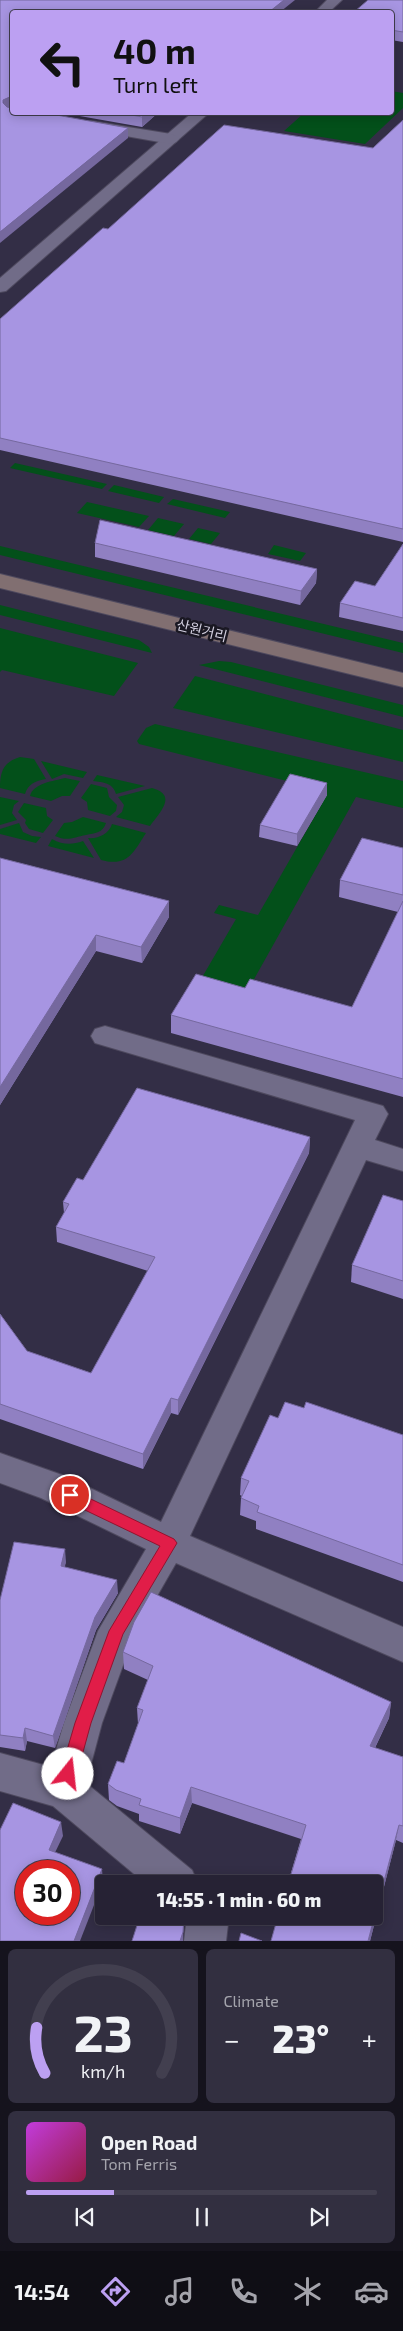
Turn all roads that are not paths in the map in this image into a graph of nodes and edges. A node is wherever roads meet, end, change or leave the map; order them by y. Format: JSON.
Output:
{"nodes":[{"id":1,"x":335,"y":0,"type":"edge"},
{"id":2,"x":322,"y":10,"type":"edge"},
{"id":3,"x":200,"y":115,"type":"edge"},
{"id":4,"x":72,"y":123,"type":"edge"},
{"id":5,"x":171,"y":140,"type":"junction"},
{"id":6,"x":0,"y":287,"type":"edge"},
{"id":7,"x":0,"y":581,"type":"edge"},
{"id":8,"x":403,"y":680,"type":"edge"},
{"id":9,"x":105,"y":1036,"type":"dead end"},
{"id":10,"x":357,"y":1146,"type":"junction"},
{"id":11,"x":403,"y":1160,"type":"edge"},
{"id":12,"x":0,"y":1468,"type":"edge"},
{"id":13,"x":169,"y":1543,"type":"junction"},
{"id":14,"x":403,"y":1645,"type":"edge"},
{"id":15,"x":0,"y":1772,"type":"edge"},
{"id":16,"x":64,"y":1790,"type":"junction"},
{"id":17,"x":167,"y":1875,"type":"edge"},
{"id":18,"x":207,"y":1925,"type":"edge"},
{"id":19,"x":205,"y":1941,"type":"edge"}],
"edges":[{"from":1,"to":2,"type":"street"},
{"from":3,"to":5,"type":"street"},
{"from":4,"to":5,"type":"street"},
{"from":5,"to":6,"type":"street"},
{"from":7,"to":8,"type":"main road","name":"산원거리"},
{"from":9,"to":10,"type":"street"},
{"from":10,"to":11,"type":"street"},
{"from":10,"to":13,"type":"street"},
{"from":12,"to":13,"type":"street"},
{"from":13,"to":14,"type":"street"},
{"from":13,"to":16,"type":"street"},
{"from":15,"to":16,"type":"street"},
{"from":16,"to":17,"type":"street"},
{"from":18,"to":19,"type":"street"}]}
